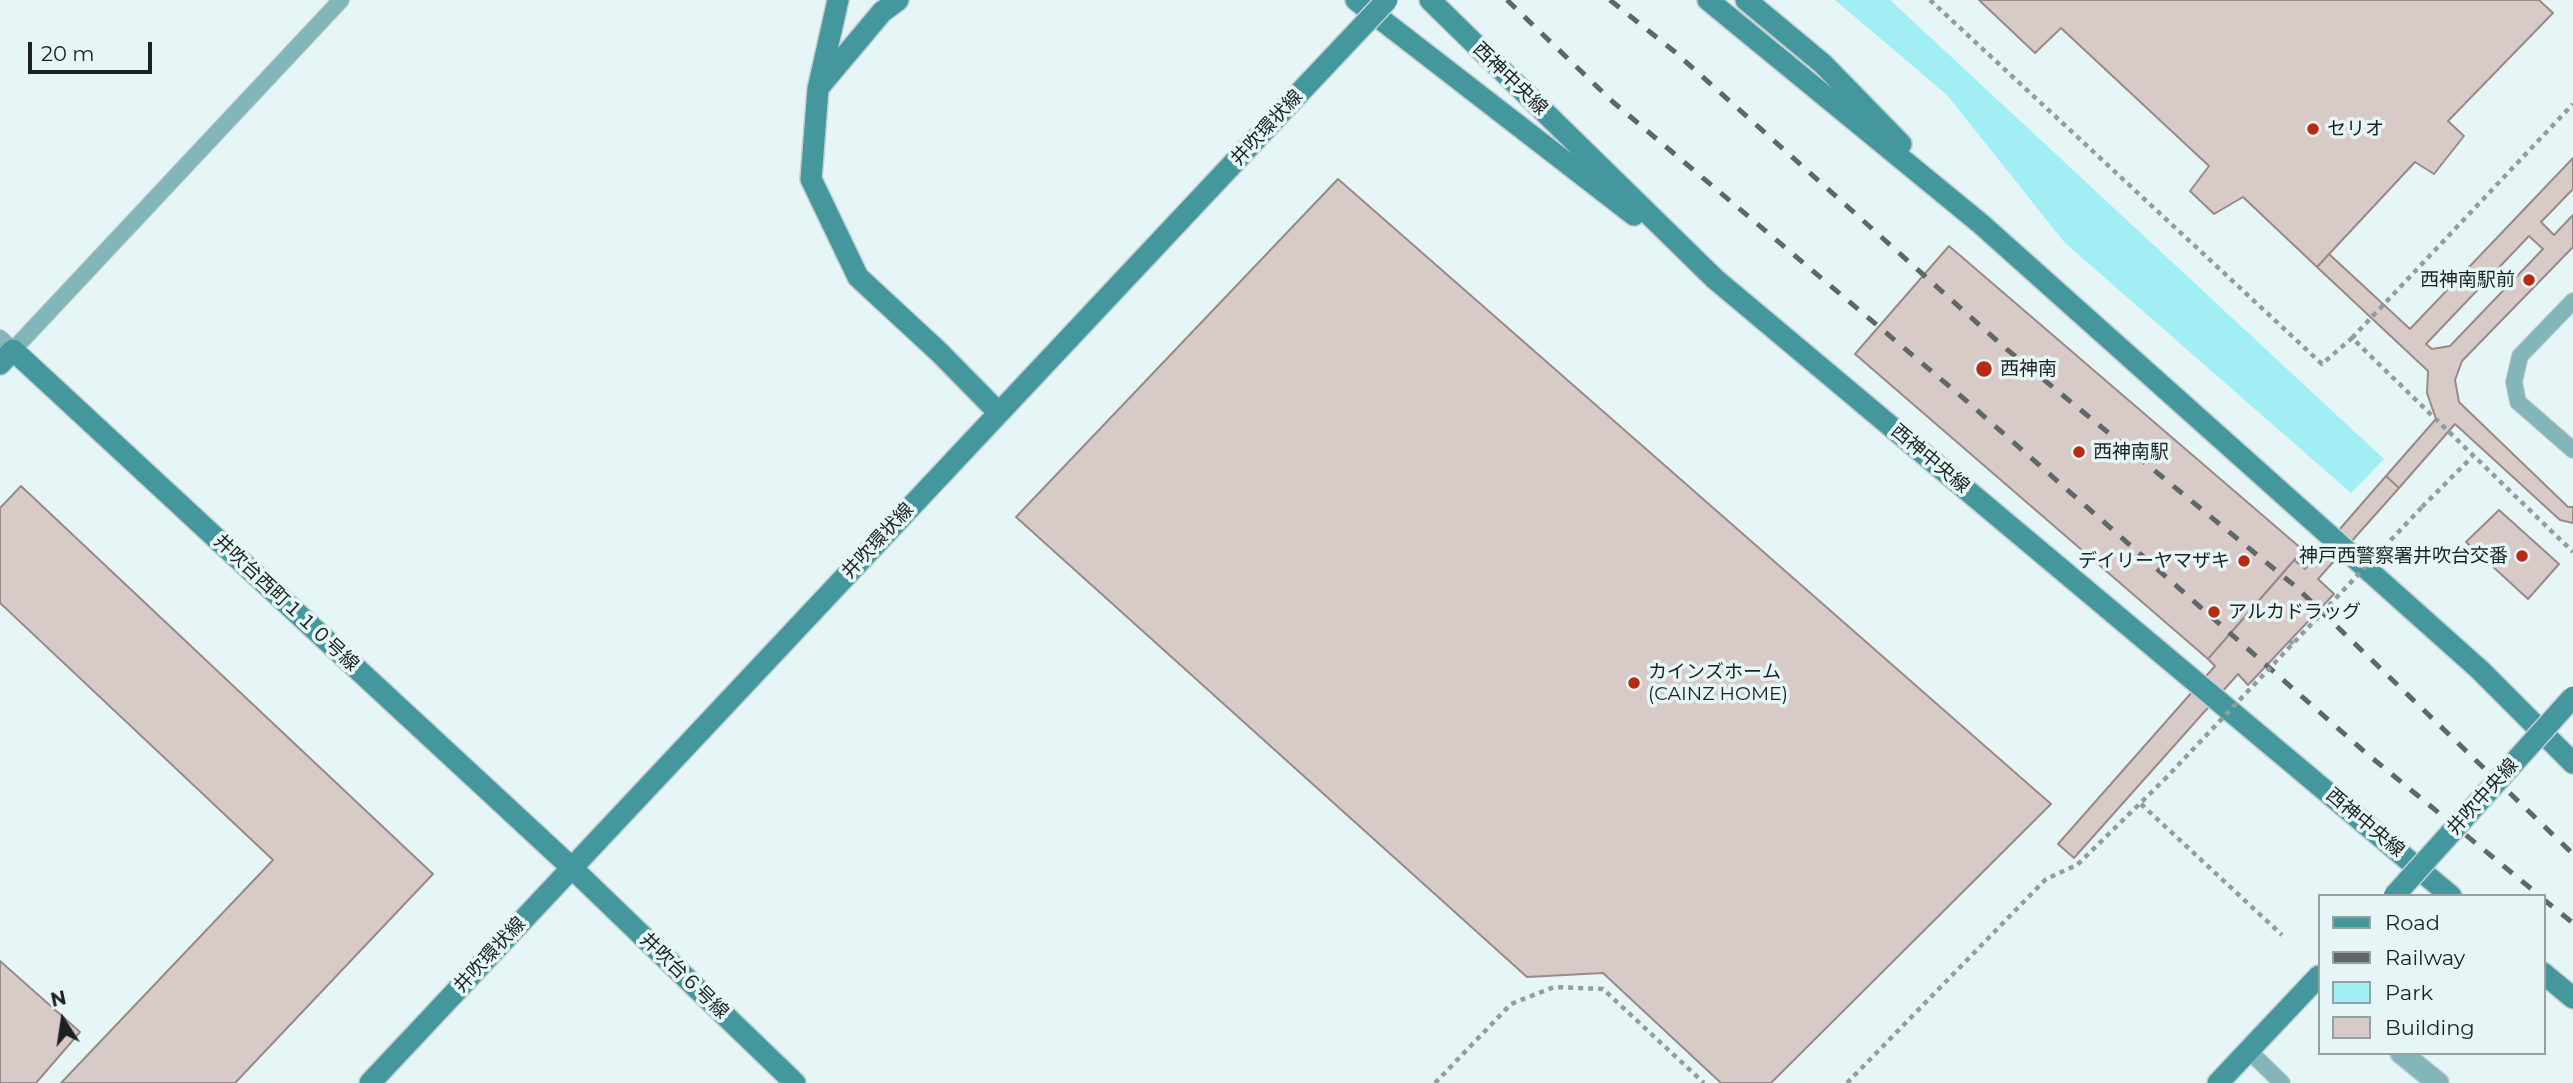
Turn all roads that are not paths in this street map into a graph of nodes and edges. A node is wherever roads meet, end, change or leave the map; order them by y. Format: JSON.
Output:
{"nodes":[{"id":1,"x":341,"y":0,"type":"edge"},
{"id":2,"x":838,"y":0,"type":"edge"},
{"id":3,"x":898,"y":0,"type":"edge"},
{"id":4,"x":1356,"y":0,"type":"edge"},
{"id":5,"x":1387,"y":0,"type":"edge"},
{"id":6,"x":1430,"y":0,"type":"edge"},
{"id":7,"x":1708,"y":0,"type":"edge"},
{"id":8,"x":1746,"y":0,"type":"edge"},
{"id":9,"x":818,"y":89,"type":"junction"},
{"id":10,"x":1981,"y":224,"type":"junction"},
{"id":11,"x":1715,"y":279,"type":"junction"},
{"id":12,"x":2573,"y":301,"type":"edge"},
{"id":13,"x":4,"y":351,"type":"edge"},
{"id":14,"x":999,"y":413,"type":"junction"},
{"id":15,"x":2573,"y":450,"type":"edge"},
{"id":16,"x":2573,"y":697,"type":"edge"},
{"id":17,"x":2573,"y":762,"type":"edge"},
{"id":18,"x":572,"y":868,"type":"junction"},
{"id":19,"x":2396,"y":894,"type":"edge"},
{"id":20,"x":2449,"y":894,"type":"edge"},
{"id":21,"x":2545,"y":975,"type":"edge"},
{"id":22,"x":2318,"y":977,"type":"edge"},
{"id":23,"x":2573,"y":998,"type":"edge"},
{"id":24,"x":2249,"y":1051,"type":"junction"},
{"id":25,"x":2403,"y":1055,"type":"edge"},
{"id":26,"x":370,"y":1083,"type":"edge"},
{"id":27,"x":795,"y":1083,"type":"edge"},
{"id":28,"x":2218,"y":1083,"type":"edge"},
{"id":29,"x":2281,"y":1083,"type":"edge"},
{"id":30,"x":2438,"y":1083,"type":"edge"}],
"edges":[{"from":1,"to":13,"type":"lane"},
{"from":2,"to":9,"type":"street"},
{"from":3,"to":9,"type":"street"},
{"from":4,"to":11,"type":"street"},
{"from":5,"to":14,"type":"street","name":"井吹環状線","bridge":true},
{"from":6,"to":11,"type":"street","name":"西神中央線"},
{"from":7,"to":10,"type":"street"},
{"from":8,"to":10,"type":"street"},
{"from":9,"to":14,"type":"street"},
{"from":10,"to":17,"type":"street"},
{"from":11,"to":20,"type":"street","name":"西神中央線"},
{"from":12,"to":15,"type":"lane"},
{"from":13,"to":18,"type":"street","name":"井吹台西町１１０号線"},
{"from":14,"to":18,"type":"street","name":"井吹環状線"},
{"from":16,"to":19,"type":"street","name":"井吹中央線","bridge":true},
{"from":18,"to":26,"type":"street","name":"井吹環状線"},
{"from":18,"to":27,"type":"street","name":"井吹台６号線"},
{"from":21,"to":23,"type":"street"},
{"from":22,"to":24,"type":"street"},
{"from":24,"to":28,"type":"street"},
{"from":24,"to":29,"type":"lane"},
{"from":25,"to":30,"type":"street"}]}
